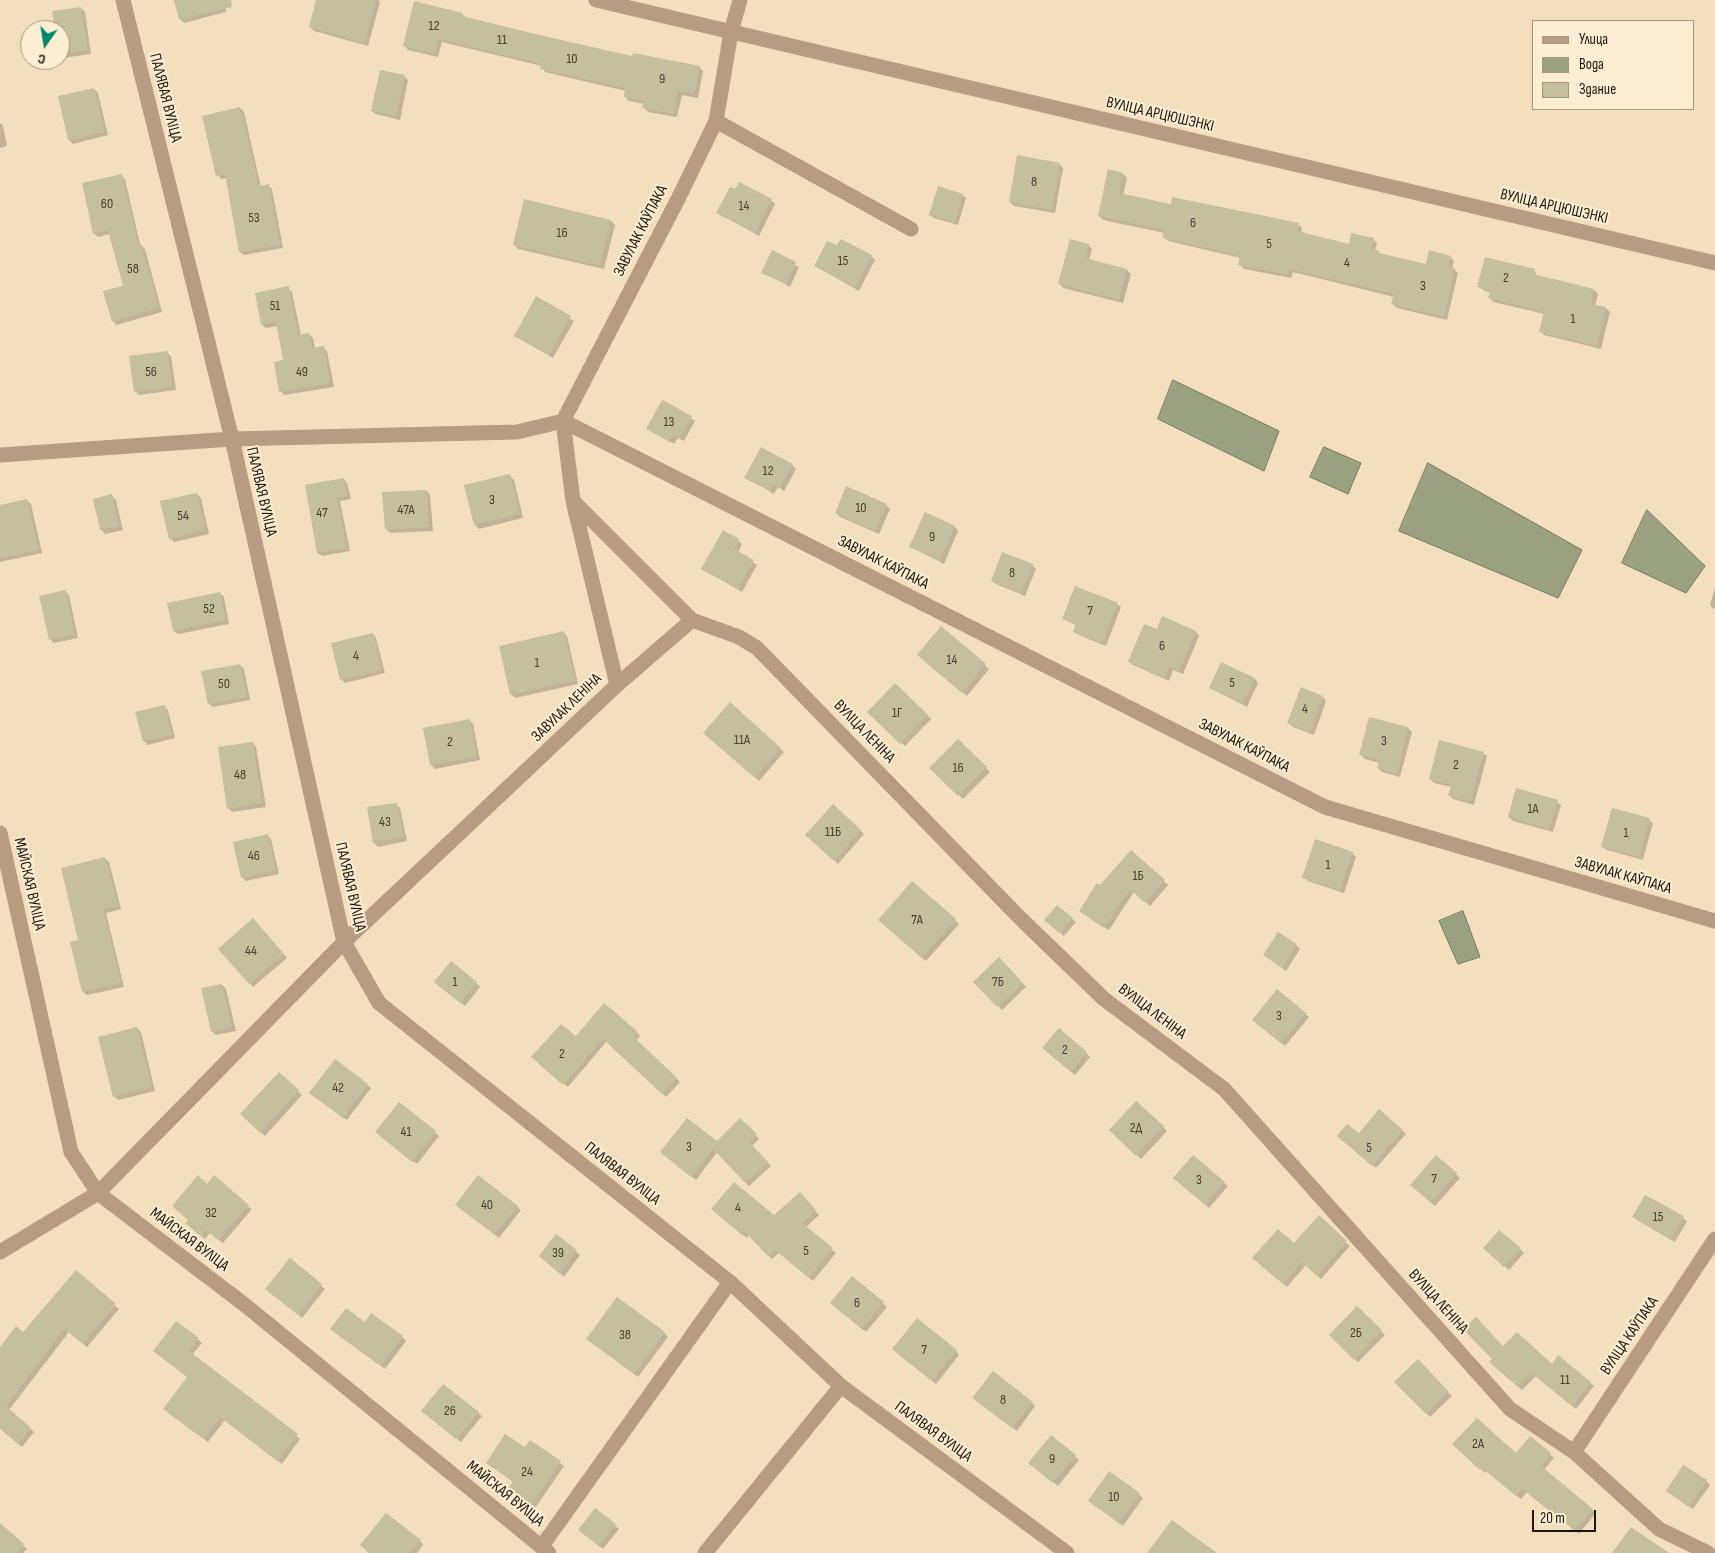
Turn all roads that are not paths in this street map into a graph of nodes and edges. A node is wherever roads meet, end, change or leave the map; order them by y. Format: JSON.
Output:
{"nodes":[{"id":1,"x":123,"y":0,"type":"edge"},
{"id":2,"x":596,"y":0,"type":"edge"},
{"id":3,"x":740,"y":0,"type":"edge"},
{"id":4,"x":731,"y":32,"type":"junction"},
{"id":5,"x":716,"y":121,"type":"junction"},
{"id":6,"x":912,"y":229,"type":"dead end"},
{"id":7,"x":1715,"y":263,"type":"edge"},
{"id":8,"x":563,"y":421,"type":"junction"},
{"id":9,"x":232,"y":439,"type":"junction"},
{"id":10,"x":0,"y":455,"type":"edge"},
{"id":11,"x":573,"y":501,"type":"junction"},
{"id":12,"x":692,"y":620,"type":"junction"},
{"id":13,"x":617,"y":685,"type":"junction"},
{"id":14,"x":0,"y":833,"type":"edge"},
{"id":15,"x":1715,"y":921,"type":"edge"},
{"id":16,"x":344,"y":942,"type":"junction"},
{"id":17,"x":98,"y":1193,"type":"junction"},
{"id":18,"x":1715,"y":1239,"type":"edge"},
{"id":19,"x":0,"y":1252,"type":"edge"},
{"id":20,"x":730,"y":1282,"type":"junction"},
{"id":21,"x":841,"y":1386,"type":"junction"},
{"id":22,"x":1574,"y":1452,"type":"junction"},
{"id":23,"x":546,"y":1550,"type":"edge"},
{"id":24,"x":705,"y":1553,"type":"edge"},
{"id":25,"x":1068,"y":1553,"type":"edge"},
{"id":26,"x":1708,"y":1553,"type":"edge"}],
"edges":[{"from":1,"to":9,"type":"street","name":"ПАЛЯВАЯ ВУЛІЦА"},
{"from":2,"to":4,"type":"street","name":"ВУЛІЦА АРЦЮШЭНКІ"},
{"from":3,"to":4,"type":"street","name":"ЗАВУЛАК КАЎПАКА"},
{"from":4,"to":5,"type":"street","name":"ЗАВУЛАК КАЎПАКА"},
{"from":4,"to":7,"type":"street","name":"ВУЛІЦА АРЦЮШЭНКІ"},
{"from":5,"to":6,"type":"street"},
{"from":5,"to":8,"type":"street","name":"ЗАВУЛАК КАЎПАКА"},
{"from":8,"to":9,"type":"street"},
{"from":8,"to":11,"type":"street","name":"ЗАВУЛАК ЛЕНІНА"},
{"from":8,"to":15,"type":"street","name":"ЗАВУЛАК КАЎПАКА"},
{"from":9,"to":10,"type":"street"},
{"from":9,"to":16,"type":"street","name":"ПАЛЯВАЯ ВУЛІЦА"},
{"from":11,"to":12,"type":"street","name":"ВУЛІЦА ЛЕНІНА"},
{"from":11,"to":13,"type":"street","name":"ЗАВУЛАК ЛЕНІНА"},
{"from":12,"to":13,"type":"street"},
{"from":12,"to":22,"type":"street","name":"ВУЛІЦА ЛЕНІНА"},
{"from":13,"to":16,"type":"street","name":"ЗАВУЛАК ЛЕНІНА"},
{"from":14,"to":17,"type":"street","name":"МАЙСКАЯ ВУЛІЦА"},
{"from":16,"to":17,"type":"street","name":"ЗАВУЛАК ЛЕНІНА"},
{"from":16,"to":20,"type":"street","name":"ПАЛЯВАЯ ВУЛІЦА"},
{"from":17,"to":19,"type":"street","name":"ЗАВУЛАК ЛЕНІНА"},
{"from":17,"to":23,"type":"street","name":"МАЙСКАЯ ВУЛІЦА"},
{"from":18,"to":22,"type":"street","name":"ВУЛІЦА КАЎПАКА"},
{"from":20,"to":21,"type":"street","name":"ПАЛЯВАЯ ВУЛІЦА"},
{"from":20,"to":23,"type":"street"},
{"from":21,"to":24,"type":"street"},
{"from":21,"to":25,"type":"street","name":"ПАЛЯВАЯ ВУЛІЦА"},
{"from":22,"to":26,"type":"street","name":"ВУЛІЦА ЛЕНІНА"}]}
